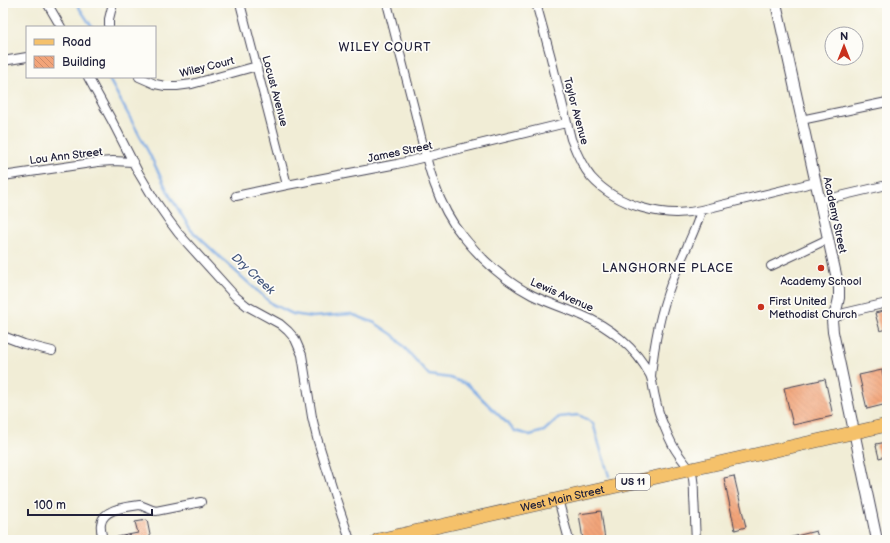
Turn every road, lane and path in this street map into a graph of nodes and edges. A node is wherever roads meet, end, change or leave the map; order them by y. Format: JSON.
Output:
{"nodes":[{"id":1,"x":47,"y":3,"type":"edge"},
{"id":2,"x":113,"y":3,"type":"edge"},
{"id":3,"x":240,"y":3,"type":"edge"},
{"id":4,"x":387,"y":3,"type":"edge"},
{"id":5,"x":536,"y":3,"type":"edge"},
{"id":6,"x":776,"y":3,"type":"edge"},
{"id":7,"x":60,"y":26,"type":"edge"},
{"id":8,"x":109,"y":26,"type":"edge"},
{"id":9,"x":26,"y":57,"type":"edge"},
{"id":10,"x":3,"y":61,"type":"edge"},
{"id":11,"x":257,"y":66,"type":"junction"},
{"id":12,"x":89,"y":78,"type":"edge"},
{"id":13,"x":141,"y":78,"type":"edge"},
{"id":14,"x":887,"y":102,"type":"edge"},
{"id":15,"x":801,"y":120,"type":"junction"},
{"id":16,"x":566,"y":123,"type":"junction"},
{"id":17,"x":427,"y":158,"type":"junction"},
{"id":18,"x":132,"y":162,"type":"junction"},
{"id":19,"x":3,"y":176,"type":"edge"},
{"id":20,"x":816,"y":182,"type":"junction"},
{"id":21,"x":288,"y":185,"type":"junction"},
{"id":22,"x":887,"y":185,"type":"edge"},
{"id":23,"x":236,"y":196,"type":"dead end"},
{"id":24,"x":820,"y":201,"type":"junction"},
{"id":25,"x":701,"y":210,"type":"junction"},
{"id":26,"x":828,"y":239,"type":"junction"},
{"id":27,"x":771,"y":266,"type":"dead end"},
{"id":28,"x":887,"y":303,"type":"edge"},
{"id":29,"x":832,"y":320,"type":"junction"},
{"id":30,"x":3,"y":336,"type":"edge"},
{"id":31,"x":52,"y":351,"type":"dead end"},
{"id":32,"x":651,"y":376,"type":"junction"},
{"id":33,"x":887,"y":425,"type":"edge"},
{"id":34,"x":854,"y":432,"type":"junction"},
{"id":35,"x":690,"y":469,"type":"junction"},
{"id":36,"x":558,"y":499,"type":"junction"},
{"id":37,"x":201,"y":502,"type":"dead end"},
{"id":38,"x":103,"y":540,"type":"edge"},
{"id":39,"x":350,"y":540,"type":"edge"},
{"id":40,"x":378,"y":540,"type":"edge"},
{"id":41,"x":569,"y":540,"type":"edge"},
{"id":42,"x":696,"y":540,"type":"edge"},
{"id":43,"x":877,"y":540,"type":"edge"}],
"edges":[{"from":1,"to":7,"type":"street"},
{"from":2,"to":8,"type":"street"},
{"from":3,"to":11,"type":"street","name":"Locust Avenue"},
{"from":4,"to":17,"type":"street","name":"Lewis Avenue"},
{"from":5,"to":16,"type":"street","name":"Taylor Avenue"},
{"from":6,"to":15,"type":"street","name":"Academy Street"},
{"from":9,"to":10,"type":"street"},
{"from":11,"to":13,"type":"street","name":"Wiley Court"},
{"from":11,"to":21,"type":"street","name":"Locust Avenue"},
{"from":12,"to":18,"type":"street"},
{"from":14,"to":15,"type":"street"},
{"from":15,"to":20,"type":"street","name":"Academy Street"},
{"from":16,"to":17,"type":"street","name":"James Street"},
{"from":16,"to":25,"type":"street","name":"Taylor Avenue"},
{"from":17,"to":21,"type":"street","name":"James Street"},
{"from":17,"to":32,"type":"street","name":"Lewis Avenue"},
{"from":18,"to":19,"type":"street","name":"Lou Ann Street"},
{"from":18,"to":39,"type":"street"},
{"from":20,"to":24,"type":"street","name":"Academy Street"},
{"from":20,"to":25,"type":"street","name":"Taylor Avenue"},
{"from":21,"to":23,"type":"street","name":"James Street"},
{"from":22,"to":24,"type":"street"},
{"from":24,"to":26,"type":"street","name":"Academy Street"},
{"from":25,"to":32,"type":"street"},
{"from":26,"to":27,"type":"street"},
{"from":26,"to":29,"type":"street","name":"Academy Street"},
{"from":28,"to":29,"type":"street"},
{"from":29,"to":34,"type":"street","name":"Academy Street"},
{"from":30,"to":31,"type":"street"},
{"from":32,"to":35,"type":"street","name":"Lewis Avenue"},
{"from":33,"to":34,"type":"main road","name":"West Main Street","number":"US 11"},
{"from":34,"to":35,"type":"main road","name":"West Main Street","number":"US 11"},
{"from":34,"to":43,"type":"street","name":"Academy Street"},
{"from":35,"to":36,"type":"main road","name":"West Main Street","number":"US 11"},
{"from":35,"to":42,"type":"street"},
{"from":36,"to":40,"type":"main road","name":"West Main Street","number":"US 11"},
{"from":36,"to":41,"type":"street"},
{"from":37,"to":38,"type":"street"}]}
